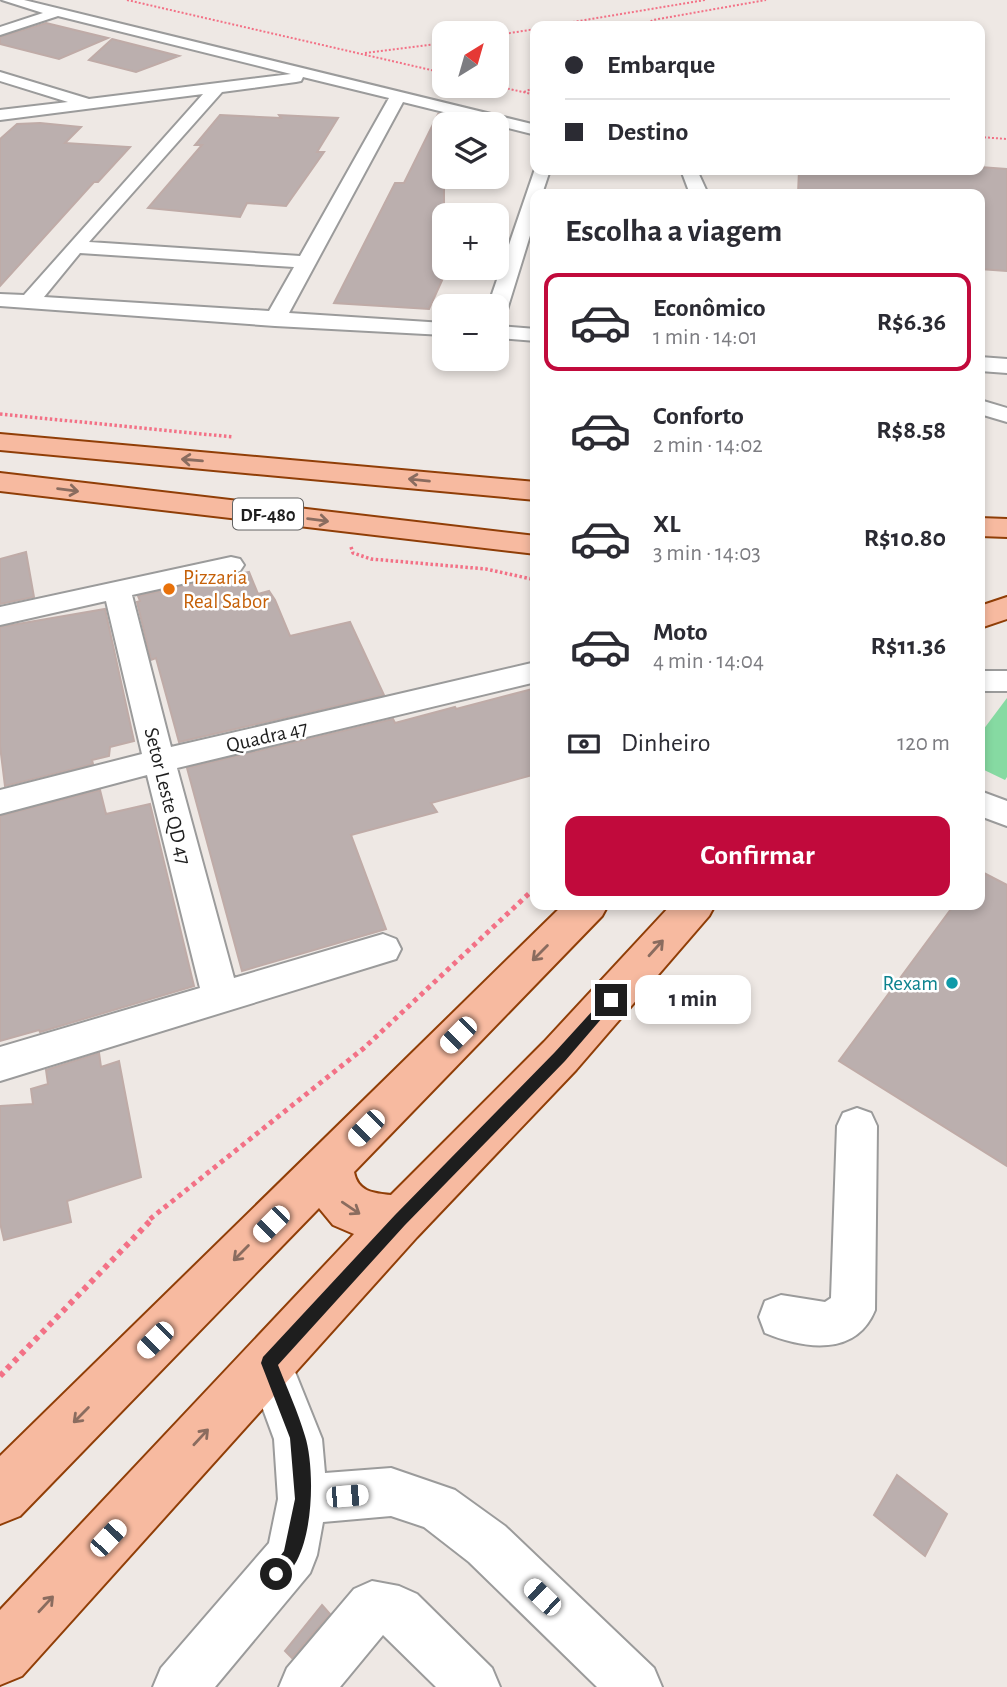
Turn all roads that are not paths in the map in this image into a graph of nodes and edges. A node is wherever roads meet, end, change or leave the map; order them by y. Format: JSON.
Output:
{"nodes":[{"id":1,"x":8,"y":0,"type":"edge"},
{"id":2,"x":58,"y":12,"type":"junction"},
{"id":3,"x":0,"y":31,"type":"edge"},
{"id":4,"x":313,"y":75,"type":"junction"},
{"id":5,"x":0,"y":76,"type":"edge"},
{"id":6,"x":217,"y":88,"type":"junction"},
{"id":7,"x":398,"y":96,"type":"junction"},
{"id":8,"x":95,"y":105,"type":"junction"},
{"id":9,"x":0,"y":115,"type":"edge"},
{"id":10,"x":530,"y":129,"type":"edge"},
{"id":11,"x":530,"y":205,"type":"edge"},
{"id":12,"x":75,"y":247,"type":"junction"},
{"id":13,"x":306,"y":262,"type":"junction"},
{"id":14,"x":502,"y":294,"type":"edge"},
{"id":15,"x":0,"y":300,"type":"edge"},
{"id":16,"x":29,"y":302,"type":"junction"},
{"id":17,"x":275,"y":320,"type":"junction"},
{"id":18,"x":432,"y":328,"type":"edge"},
{"id":19,"x":509,"y":333,"type":"edge"},
{"id":20,"x":530,"y":335,"type":"edge"},
{"id":21,"x":985,"y":364,"type":"edge"},
{"id":22,"x":1007,"y":366,"type":"edge"},
{"id":23,"x":985,"y":408,"type":"edge"},
{"id":24,"x":1007,"y":415,"type":"edge"},
{"id":25,"x":0,"y":442,"type":"edge"},
{"id":26,"x":0,"y":482,"type":"edge"},
{"id":27,"x":482,"y":486,"type":"junction"},
{"id":28,"x":530,"y":490,"type":"edge"},
{"id":29,"x":985,"y":527,"type":"edge"},
{"id":30,"x":1007,"y":528,"type":"edge"},
{"id":31,"x":465,"y":536,"type":"junction"},
{"id":32,"x":530,"y":544,"type":"edge"},
{"id":33,"x":231,"y":565,"type":"dead end"},
{"id":34,"x":985,"y":587,"type":"edge"},
{"id":35,"x":1007,"y":588,"type":"edge"},
{"id":36,"x":118,"y":592,"type":"junction"},
{"id":37,"x":1007,"y":607,"type":"edge"},
{"id":38,"x":0,"y":616,"type":"edge"},
{"id":39,"x":985,"y":616,"type":"edge"},
{"id":40,"x":530,"y":673,"type":"edge"},
{"id":41,"x":159,"y":761,"type":"junction"},
{"id":42,"x":0,"y":802,"type":"edge"},
{"id":43,"x":985,"y":805,"type":"edge"},
{"id":44,"x":1007,"y":814,"type":"edge"},
{"id":45,"x":583,"y":910,"type":"edge"},
{"id":46,"x":691,"y":910,"type":"edge"},
{"id":47,"x":383,"y":949,"type":"dead end"},
{"id":48,"x":221,"y":999,"type":"junction"},
{"id":49,"x":0,"y":1064,"type":"edge"},
{"id":50,"x":858,"y":1126,"type":"dead end"},
{"id":51,"x":329,"y":1165,"type":"junction"},
{"id":52,"x":400,"y":1220,"type":"junction"},
{"id":53,"x":781,"y":1317,"type":"dead end"},
{"id":54,"x":269,"y":1363,"type":"junction"},
{"id":55,"x":0,"y":1496,"type":"edge"},
{"id":56,"x":303,"y":1499,"type":"junction"},
{"id":57,"x":0,"y":1654,"type":"edge"},
{"id":58,"x":180,"y":1687,"type":"edge"},
{"id":59,"x":306,"y":1687,"type":"edge"},
{"id":60,"x":473,"y":1687,"type":"edge"},
{"id":61,"x":635,"y":1687,"type":"edge"}],
"edges":[{"from":1,"to":2,"type":"street"},
{"from":2,"to":3,"type":"street"},
{"from":2,"to":4,"type":"street"},
{"from":4,"to":6,"type":"street"},
{"from":4,"to":7,"type":"street"},
{"from":5,"to":8,"type":"street"},
{"from":6,"to":8,"type":"street"},
{"from":6,"to":12,"type":"street"},
{"from":7,"to":10,"type":"street"},
{"from":7,"to":13,"type":"street"},
{"from":8,"to":9,"type":"street"},
{"from":11,"to":14,"type":"street"},
{"from":12,"to":13,"type":"street"},
{"from":12,"to":16,"type":"street"},
{"from":13,"to":17,"type":"street"},
{"from":15,"to":16,"type":"street"},
{"from":16,"to":17,"type":"street"},
{"from":17,"to":18,"type":"street"},
{"from":19,"to":20,"type":"street"},
{"from":21,"to":22,"type":"street"},
{"from":23,"to":24,"type":"street"},
{"from":27,"to":25,"type":"main road","number":"DF-480","one_way":true},
{"from":26,"to":31,"type":"main road","number":"DF-480","one_way":true},
{"from":27,"to":28,"type":"main road","number":"DF-480"},
{"from":27,"to":31,"type":"main road"},
{"from":29,"to":30,"type":"main road"},
{"from":31,"to":32,"type":"main road","number":"DF-480"},
{"from":33,"to":36,"type":"street"},
{"from":34,"to":35,"type":"main road"},
{"from":36,"to":38,"type":"street"},
{"from":36,"to":41,"type":"street","name":"Setor Leste QD 47"},
{"from":37,"to":39,"type":"main road"},
{"from":40,"to":41,"type":"street","name":"Quadra 47"},
{"from":41,"to":42,"type":"street","name":"Quadra 47"},
{"from":41,"to":48,"type":"street","name":"Setor Leste QD 47"},
{"from":43,"to":44,"type":"street"},
{"from":45,"to":51,"type":"main road","one_way":true},
{"from":52,"to":46,"type":"main road","one_way":true},
{"from":47,"to":48,"type":"street"},
{"from":48,"to":49,"type":"street"},
{"from":50,"to":53,"type":"street"},
{"from":51,"to":52,"type":"main road","one_way":true},
{"from":51,"to":55,"type":"main road","one_way":true},
{"from":52,"to":54,"type":"main road"},
{"from":54,"to":56,"type":"street"},
{"from":57,"to":54,"type":"main road","one_way":true},
{"from":56,"to":58,"type":"street"},
{"from":56,"to":61,"type":"street"},
{"from":59,"to":60,"type":"street"}]}
